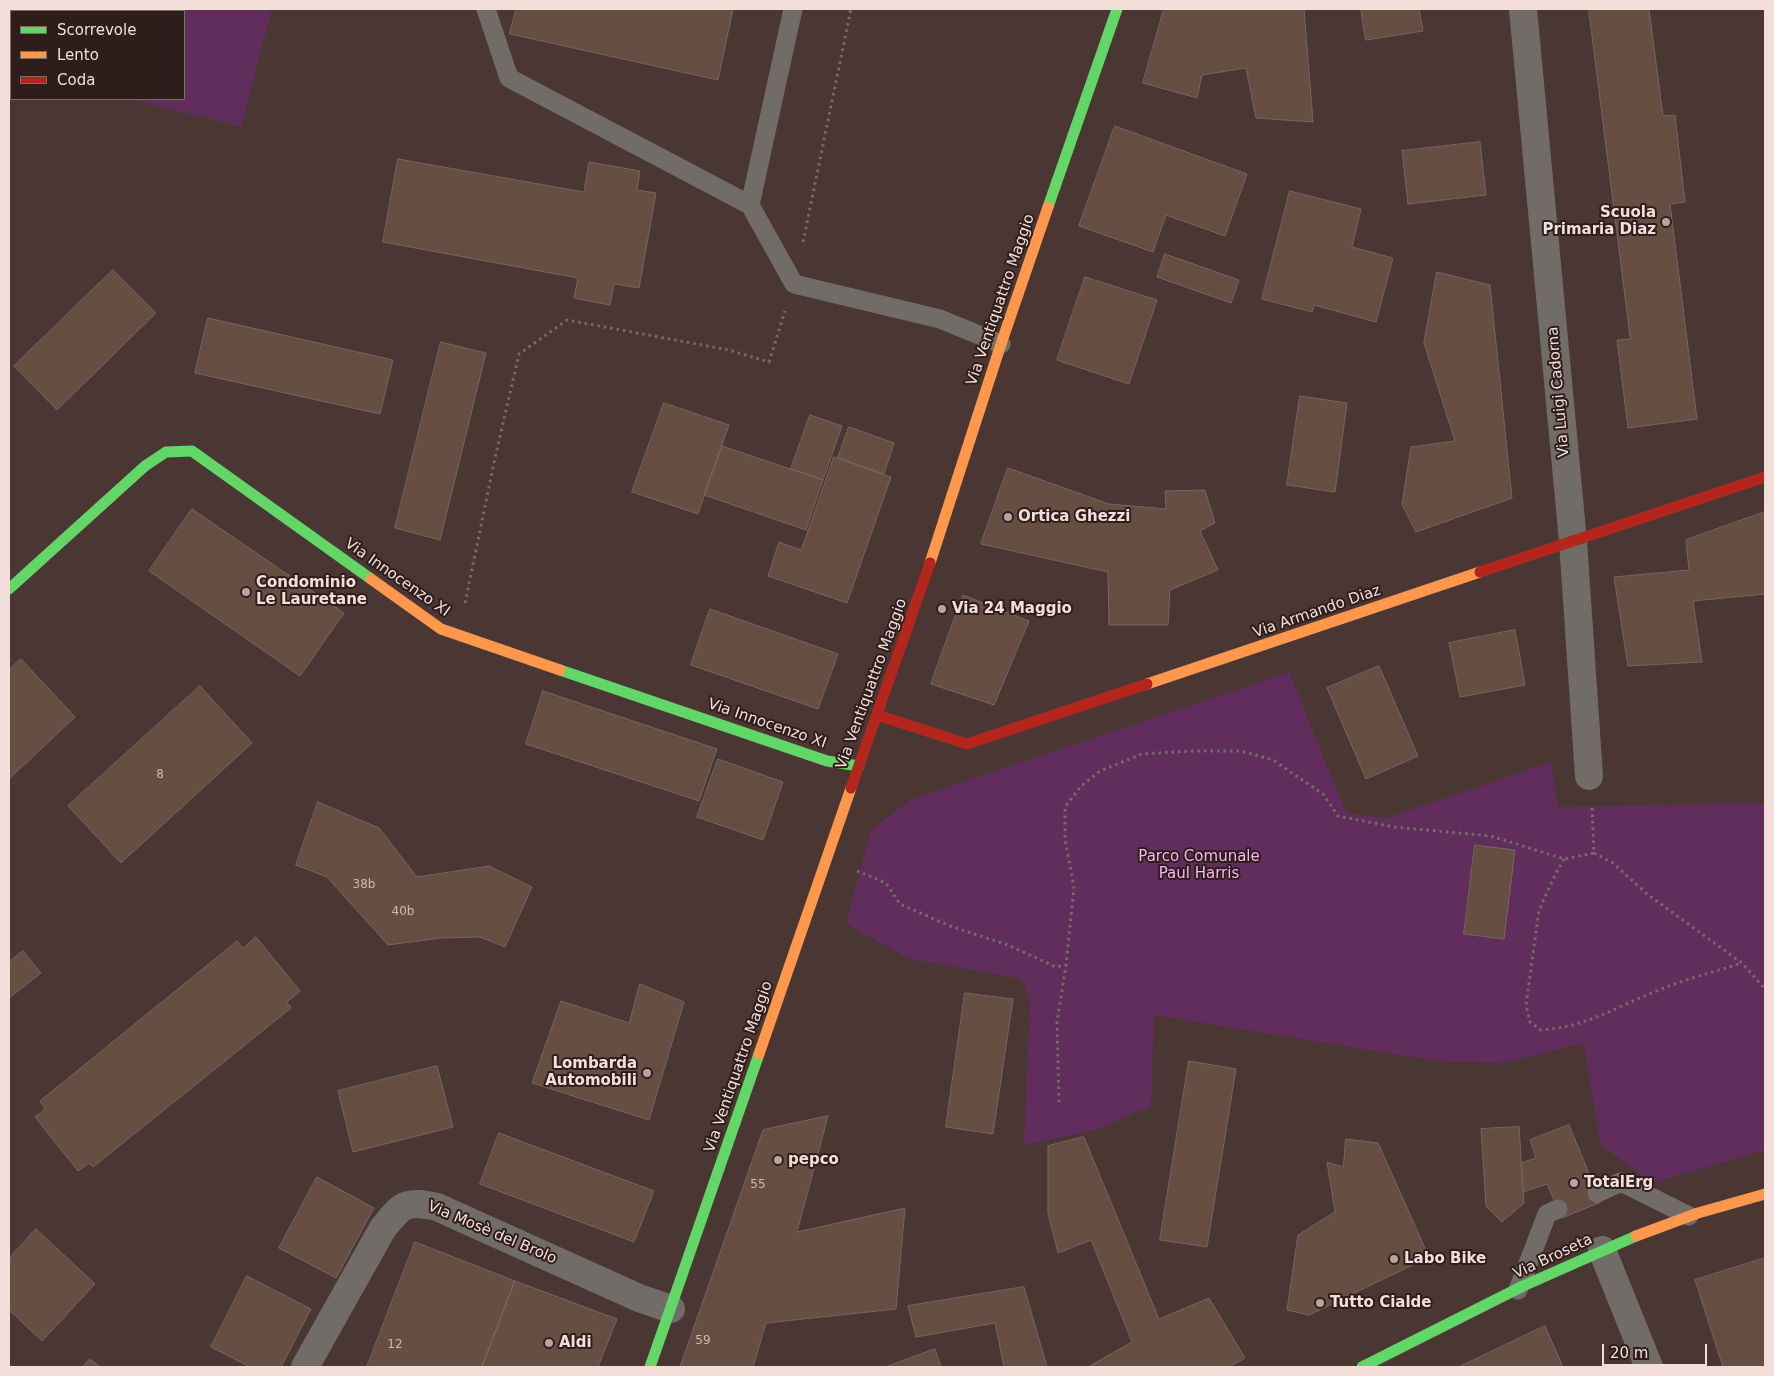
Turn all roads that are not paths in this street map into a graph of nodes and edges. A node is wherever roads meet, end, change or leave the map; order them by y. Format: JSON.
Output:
{"nodes":[{"id":1,"x":486,"y":9,"type":"edge"},
{"id":2,"x":793,"y":9,"type":"edge"},
{"id":3,"x":1117,"y":9,"type":"edge"},
{"id":4,"x":1523,"y":9,"type":"edge"},
{"id":5,"x":750,"y":205,"type":"junction"},
{"id":6,"x":1001,"y":344,"type":"junction"},
{"id":7,"x":1765,"y":477,"type":"edge"},
{"id":8,"x":1573,"y":541,"type":"junction"},
{"id":9,"x":9,"y":589,"type":"edge"},
{"id":10,"x":877,"y":715,"type":"junction"},
{"id":11,"x":859,"y":766,"type":"junction"},
{"id":12,"x":1589,"y":776,"type":"road end"},
{"id":13,"x":1597,"y":1193,"type":"dead end"},
{"id":14,"x":1765,"y":1194,"type":"edge"},
{"id":15,"x":1558,"y":1210,"type":"dead end"},
{"id":16,"x":1689,"y":1216,"type":"junction"},
{"id":17,"x":1602,"y":1250,"type":"junction"},
{"id":18,"x":1518,"y":1290,"type":"junction"},
{"id":19,"x":671,"y":1309,"type":"junction"},
{"id":20,"x":306,"y":1367,"type":"edge"},
{"id":21,"x":650,"y":1367,"type":"edge"},
{"id":22,"x":1362,"y":1367,"type":"edge"},
{"id":23,"x":1649,"y":1367,"type":"edge"}],
"edges":[{"from":1,"to":5,"type":"lane"},
{"from":2,"to":5,"type":"lane"},
{"from":3,"to":6,"type":"street","name":"Via Ventiquattro Maggio"},
{"from":4,"to":8,"type":"street","name":"Via Luigi Cadorna"},
{"from":5,"to":6,"type":"lane"},
{"from":6,"to":10,"type":"street","name":"Via Ventiquattro Maggio"},
{"from":7,"to":8,"type":"street","name":"Via Armando Diaz"},
{"from":8,"to":10,"type":"street","name":"Via Armando Diaz"},
{"from":8,"to":12,"type":"street","name":"Via Luigi Cadorna"},
{"from":9,"to":11,"type":"street","name":"Via Innocenzo XI"},
{"from":10,"to":11,"type":"street","name":"Via Ventiquattro Maggio"},
{"from":11,"to":19,"type":"street","name":"Via Ventiquattro Maggio"},
{"from":13,"to":16,"type":"lane"},
{"from":14,"to":16,"type":"street","name":"Via Broseta"},
{"from":15,"to":18,"type":"lane"},
{"from":16,"to":17,"type":"street","name":"Via Broseta"},
{"from":17,"to":18,"type":"street","name":"Via Broseta"},
{"from":17,"to":23,"type":"street"},
{"from":18,"to":22,"type":"street","name":"Via Broseta"},
{"from":19,"to":20,"type":"street","name":"Via Mosè del Brolo"},
{"from":19,"to":21,"type":"street","name":"Via Ventiquattro Maggio"}]}
